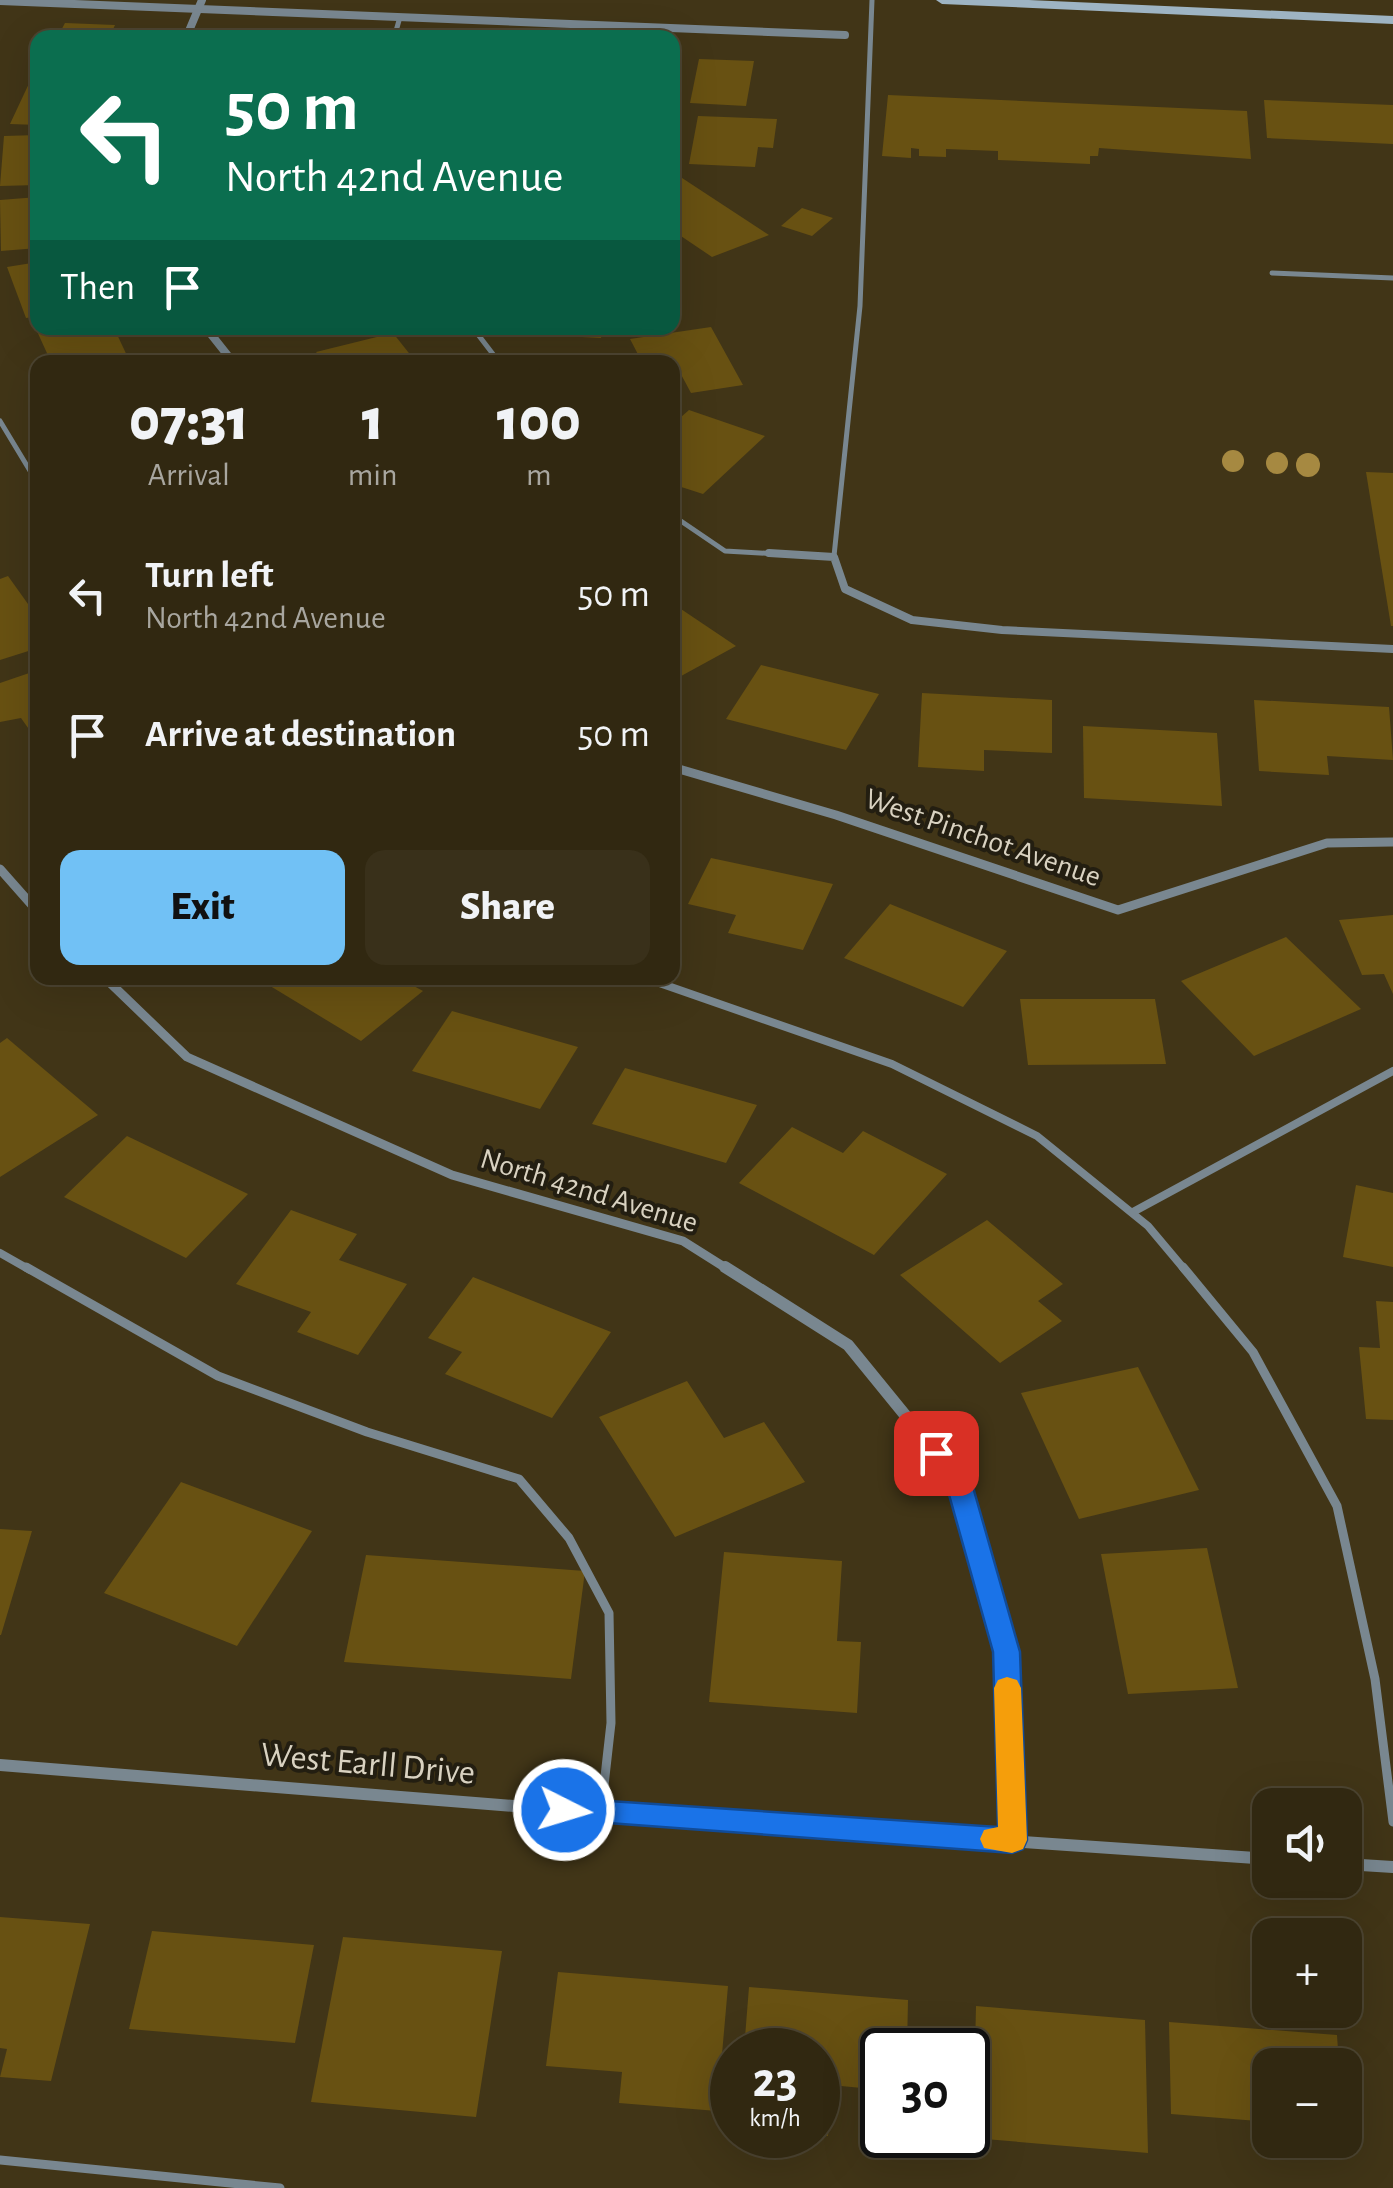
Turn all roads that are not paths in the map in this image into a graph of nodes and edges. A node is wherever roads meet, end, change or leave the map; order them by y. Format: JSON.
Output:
{"nodes":[{"id":1,"x":872,"y":0,"type":"edge"},
{"id":2,"x":942,"y":0,"type":"edge"},
{"id":3,"x":0,"y":1,"type":"edge"},
{"id":4,"x":200,"y":4,"type":"edge"},
{"id":5,"x":400,"y":17,"type":"junction"},
{"id":6,"x":1393,"y":20,"type":"edge"},
{"id":7,"x":632,"y":26,"type":"junction"},
{"id":8,"x":189,"y":30,"type":"edge"},
{"id":9,"x":396,"y":30,"type":"edge"},
{"id":10,"x":631,"y":30,"type":"edge"},
{"id":11,"x":845,"y":35,"type":"dead end"},
{"id":12,"x":1272,"y":273,"type":"dead end"},
{"id":13,"x":1393,"y":278,"type":"edge"},
{"id":14,"x":212,"y":335,"type":"edge"},
{"id":15,"x":478,"y":335,"type":"edge"},
{"id":16,"x":227,"y":355,"type":"edge"},
{"id":17,"x":494,"y":355,"type":"edge"},
{"id":18,"x":0,"y":421,"type":"edge"},
{"id":19,"x":30,"y":471,"type":"edge"},
{"id":20,"x":680,"y":520,"type":"edge"},
{"id":21,"x":834,"y":557,"type":"junction"},
{"id":22,"x":1393,"y":650,"type":"edge"},
{"id":23,"x":680,"y":770,"type":"edge"},
{"id":24,"x":1393,"y":842,"type":"edge"},
{"id":25,"x":0,"y":869,"type":"edge"},
{"id":26,"x":30,"y":903,"type":"edge"},
{"id":27,"x":112,"y":985,"type":"edge"},
{"id":28,"x":665,"y":985,"type":"edge"},
{"id":29,"x":1393,"y":1071,"type":"edge"},
{"id":30,"x":1132,"y":1212,"type":"junction"},
{"id":31,"x":0,"y":1253,"type":"edge"},
{"id":32,"x":0,"y":1764,"type":"edge"},
{"id":33,"x":601,"y":1814,"type":"junction"},
{"id":34,"x":1393,"y":1822,"type":"edge"},
{"id":35,"x":1012,"y":1840,"type":"junction"},
{"id":36,"x":1252,"y":1858,"type":"edge"},
{"id":37,"x":1362,"y":1865,"type":"edge"},
{"id":38,"x":1393,"y":1867,"type":"edge"},
{"id":39,"x":0,"y":2160,"type":"edge"},
{"id":40,"x":280,"y":2188,"type":"edge"}],
"edges":[{"from":1,"to":21,"type":"lane"},
{"from":2,"to":6,"type":"main road"},
{"from":3,"to":4,"type":"street"},
{"from":4,"to":5,"type":"street"},
{"from":4,"to":8,"type":"street"},
{"from":5,"to":7,"type":"street"},
{"from":5,"to":9,"type":"lane"},
{"from":7,"to":10,"type":"street"},
{"from":7,"to":11,"type":"street"},
{"from":12,"to":13,"type":"lane"},
{"from":14,"to":16,"type":"street"},
{"from":15,"to":17,"type":"lane"},
{"from":18,"to":19,"type":"lane"},
{"from":20,"to":21,"type":"lane"},
{"from":21,"to":22,"type":"lane"},
{"from":23,"to":24,"type":"street","name":"West Pinchot Avenue"},
{"from":25,"to":26,"type":"street"},
{"from":27,"to":35,"type":"street","name":"North 42nd Avenue"},
{"from":28,"to":30,"type":"lane"},
{"from":29,"to":30,"type":"lane"},
{"from":30,"to":34,"type":"lane"},
{"from":31,"to":33,"type":"lane"},
{"from":32,"to":33,"type":"street","name":"West Earll Drive"},
{"from":33,"to":35,"type":"street","name":"West Earll Drive"},
{"from":35,"to":36,"type":"street","name":"West Earll Drive"},
{"from":37,"to":38,"type":"street"},
{"from":39,"to":40,"type":"lane"}]}
